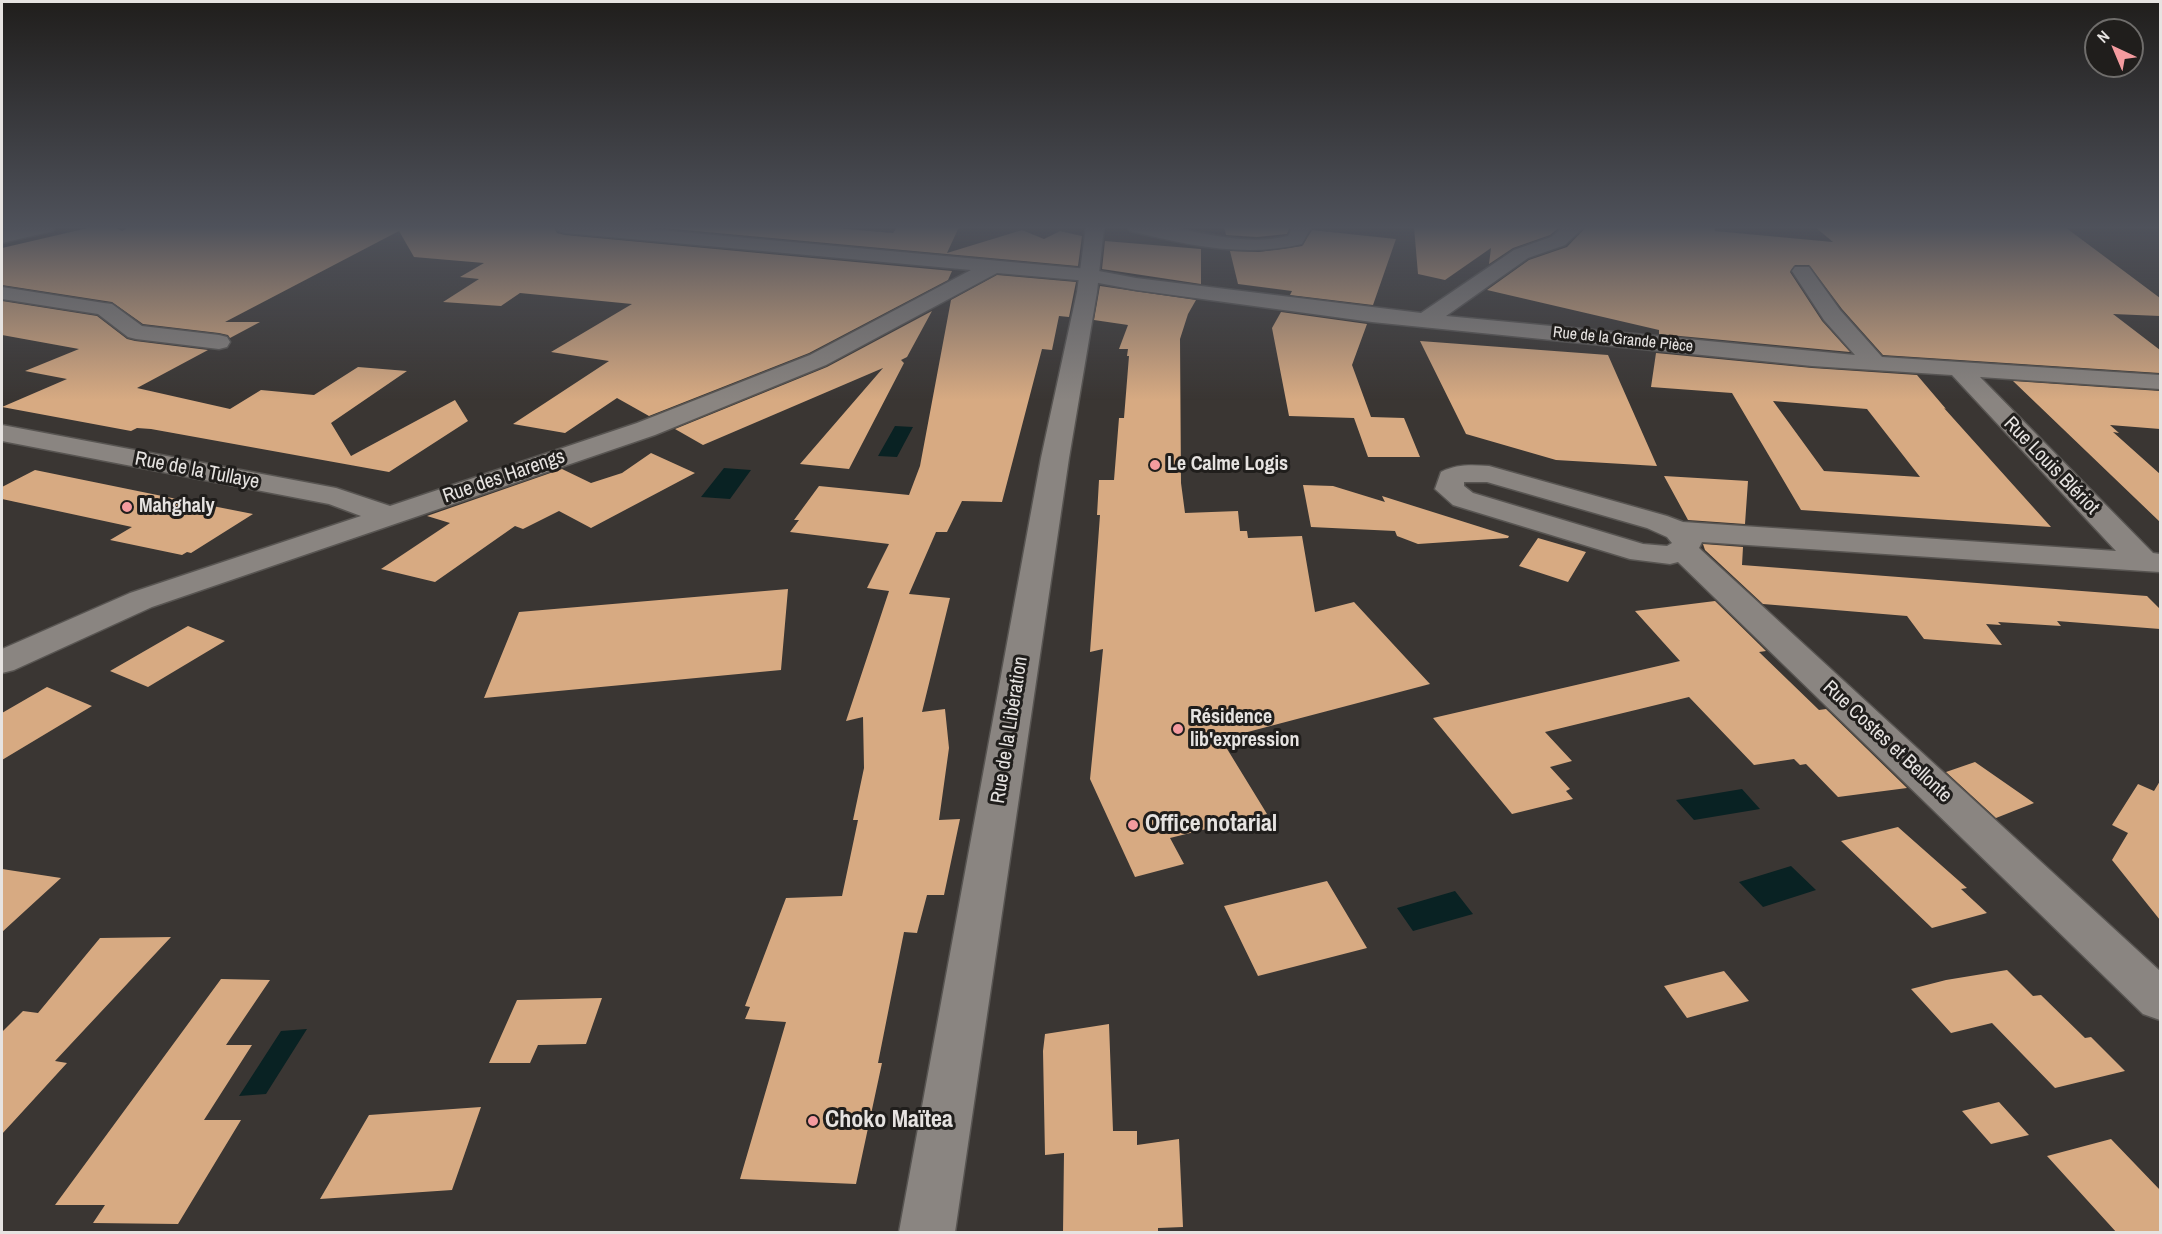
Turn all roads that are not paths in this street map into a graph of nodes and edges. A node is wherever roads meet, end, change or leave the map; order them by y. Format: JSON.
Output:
{"nodes":[{"id":1,"x":959,"y":285,"type":"edge"},
{"id":2,"x":1087,"y":285,"type":"edge"},
{"id":3,"x":1141,"y":285,"type":"edge"},
{"id":4,"x":1477,"y":285,"type":"edge"},
{"id":5,"x":1811,"y":285,"type":"edge"},
{"id":6,"x":2,"y":293,"type":"edge"},
{"id":7,"x":1426,"y":320,"type":"junction"},
{"id":8,"x":219,"y":342,"type":"dead end"},
{"id":9,"x":1875,"y":363,"type":"junction"},
{"id":10,"x":1959,"y":369,"type":"junction"},
{"id":11,"x":2160,"y":382,"type":"edge"},
{"id":12,"x":2,"y":433,"type":"edge"},
{"id":13,"x":390,"y":516,"type":"junction"},
{"id":14,"x":1681,"y":540,"type":"junction"},
{"id":15,"x":2152,"y":563,"type":"edge"},
{"id":16,"x":2,"y":662,"type":"edge"},
{"id":17,"x":2160,"y":1000,"type":"edge"},
{"id":18,"x":927,"y":1233,"type":"edge"}],
"edges":[{"from":1,"to":13,"type":"street","name":"Rue des Harengs"},
{"from":2,"to":18,"type":"street","name":"Rue de la Libération"},
{"from":3,"to":7,"type":"street","name":"Rue de la Grande Pièce"},
{"from":4,"to":7,"type":"street"},
{"from":5,"to":9,"type":"street"},
{"from":6,"to":8,"type":"street"},
{"from":7,"to":9,"type":"street","name":"Rue de la Grande Pièce"},
{"from":9,"to":10,"type":"street","name":"Rue de la Grande Pièce"},
{"from":10,"to":11,"type":"street","name":"Rue de la Grande Pièce"},
{"from":10,"to":15,"type":"street","name":"Rue Louis Blériot"},
{"from":12,"to":13,"type":"street","name":"Rue de la Tullaye"},
{"from":13,"to":16,"type":"street","name":"Rue des Harengs"},
{"from":14,"to":14,"type":"street","name":"Rue Costes et Bellonte"},
{"from":14,"to":15,"type":"street","name":"Rue Costes et Bellonte"},
{"from":14,"to":17,"type":"street","name":"Rue Costes et Bellonte"}]}
